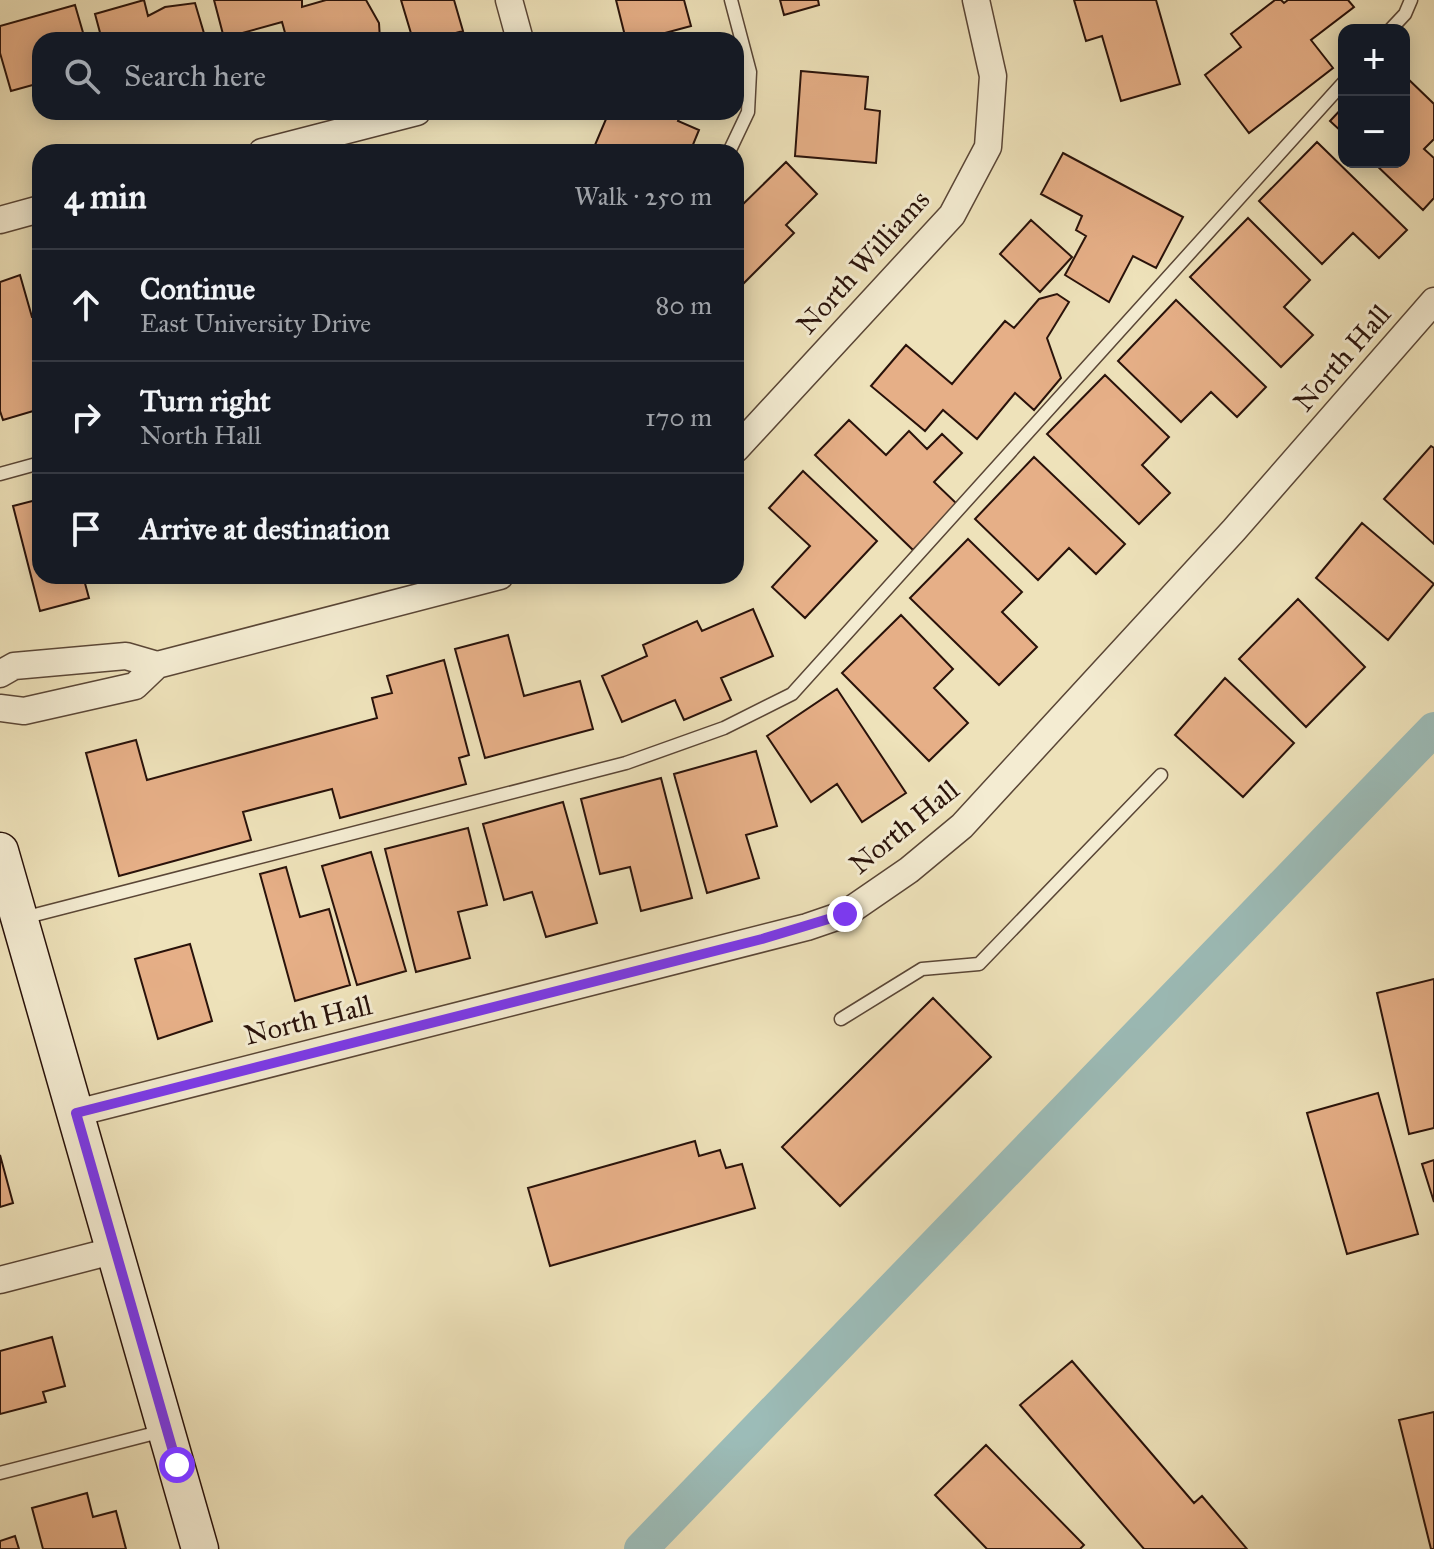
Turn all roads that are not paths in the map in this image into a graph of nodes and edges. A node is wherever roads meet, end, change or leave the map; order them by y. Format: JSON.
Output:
{"nodes":[{"id":1,"x":509,"y":0,"type":"edge"},
{"id":2,"x":731,"y":0,"type":"edge"},
{"id":3,"x":976,"y":0,"type":"edge"},
{"id":4,"x":1411,"y":0,"type":"edge"},
{"id":5,"x":1396,"y":24,"type":"edge"},
{"id":6,"x":518,"y":32,"type":"edge"},
{"id":7,"x":739,"y":32,"type":"edge"},
{"id":8,"x":744,"y":49,"type":"edge"},
{"id":9,"x":1338,"y":89,"type":"edge"},
{"id":10,"x":386,"y":120,"type":"edge"},
{"id":11,"x":293,"y":144,"type":"edge"},
{"id":12,"x":733,"y":144,"type":"edge"},
{"id":13,"x":32,"y":211,"type":"edge"},
{"id":14,"x":0,"y":220,"type":"edge"},
{"id":15,"x":1434,"y":301,"type":"edge"},
{"id":16,"x":744,"y":440,"type":"edge"},
{"id":17,"x":32,"y":465,"type":"edge"},
{"id":18,"x":0,"y":474,"type":"edge"},
{"id":19,"x":469,"y":584,"type":"edge"},
{"id":20,"x":157,"y":665,"type":"junction"},
{"id":21,"x":0,"y":674,"type":"edge"},
{"id":22,"x":0,"y":708,"type":"edge"},
{"id":23,"x":1161,"y":775,"type":"dead end"},
{"id":24,"x":0,"y":851,"type":"edge"},
{"id":25,"x":10,"y":900,"type":"edge"},
{"id":26,"x":841,"y":1019,"type":"dead end"},
{"id":27,"x":76,"y":1113,"type":"junction"},
{"id":28,"x":116,"y":1250,"type":"junction"},
{"id":29,"x":0,"y":1280,"type":"edge"},
{"id":30,"x":167,"y":1430,"type":"junction"},
{"id":31,"x":0,"y":1473,"type":"edge"},
{"id":32,"x":200,"y":1549,"type":"edge"}],
"edges":[{"from":1,"to":6,"type":"street"},
{"from":2,"to":7,"type":"lane"},
{"from":3,"to":16,"type":"street","name":"North Williams"},
{"from":4,"to":5,"type":"lane"},
{"from":8,"to":12,"type":"lane"},
{"from":9,"to":25,"type":"lane"},
{"from":10,"to":11,"type":"street"},
{"from":13,"to":14,"type":"street"},
{"from":15,"to":27,"type":"street","name":"North Hall"},
{"from":17,"to":18,"type":"lane"},
{"from":19,"to":20,"type":"street"},
{"from":20,"to":21,"type":"street"},
{"from":20,"to":22,"type":"street"},
{"from":23,"to":26,"type":"lane"},
{"from":24,"to":25,"type":"main road"},
{"from":25,"to":27,"type":"main road"},
{"from":27,"to":28,"type":"main road"},
{"from":28,"to":29,"type":"street"},
{"from":28,"to":30,"type":"main road"},
{"from":30,"to":31,"type":"lane"},
{"from":30,"to":32,"type":"main road"}]}
